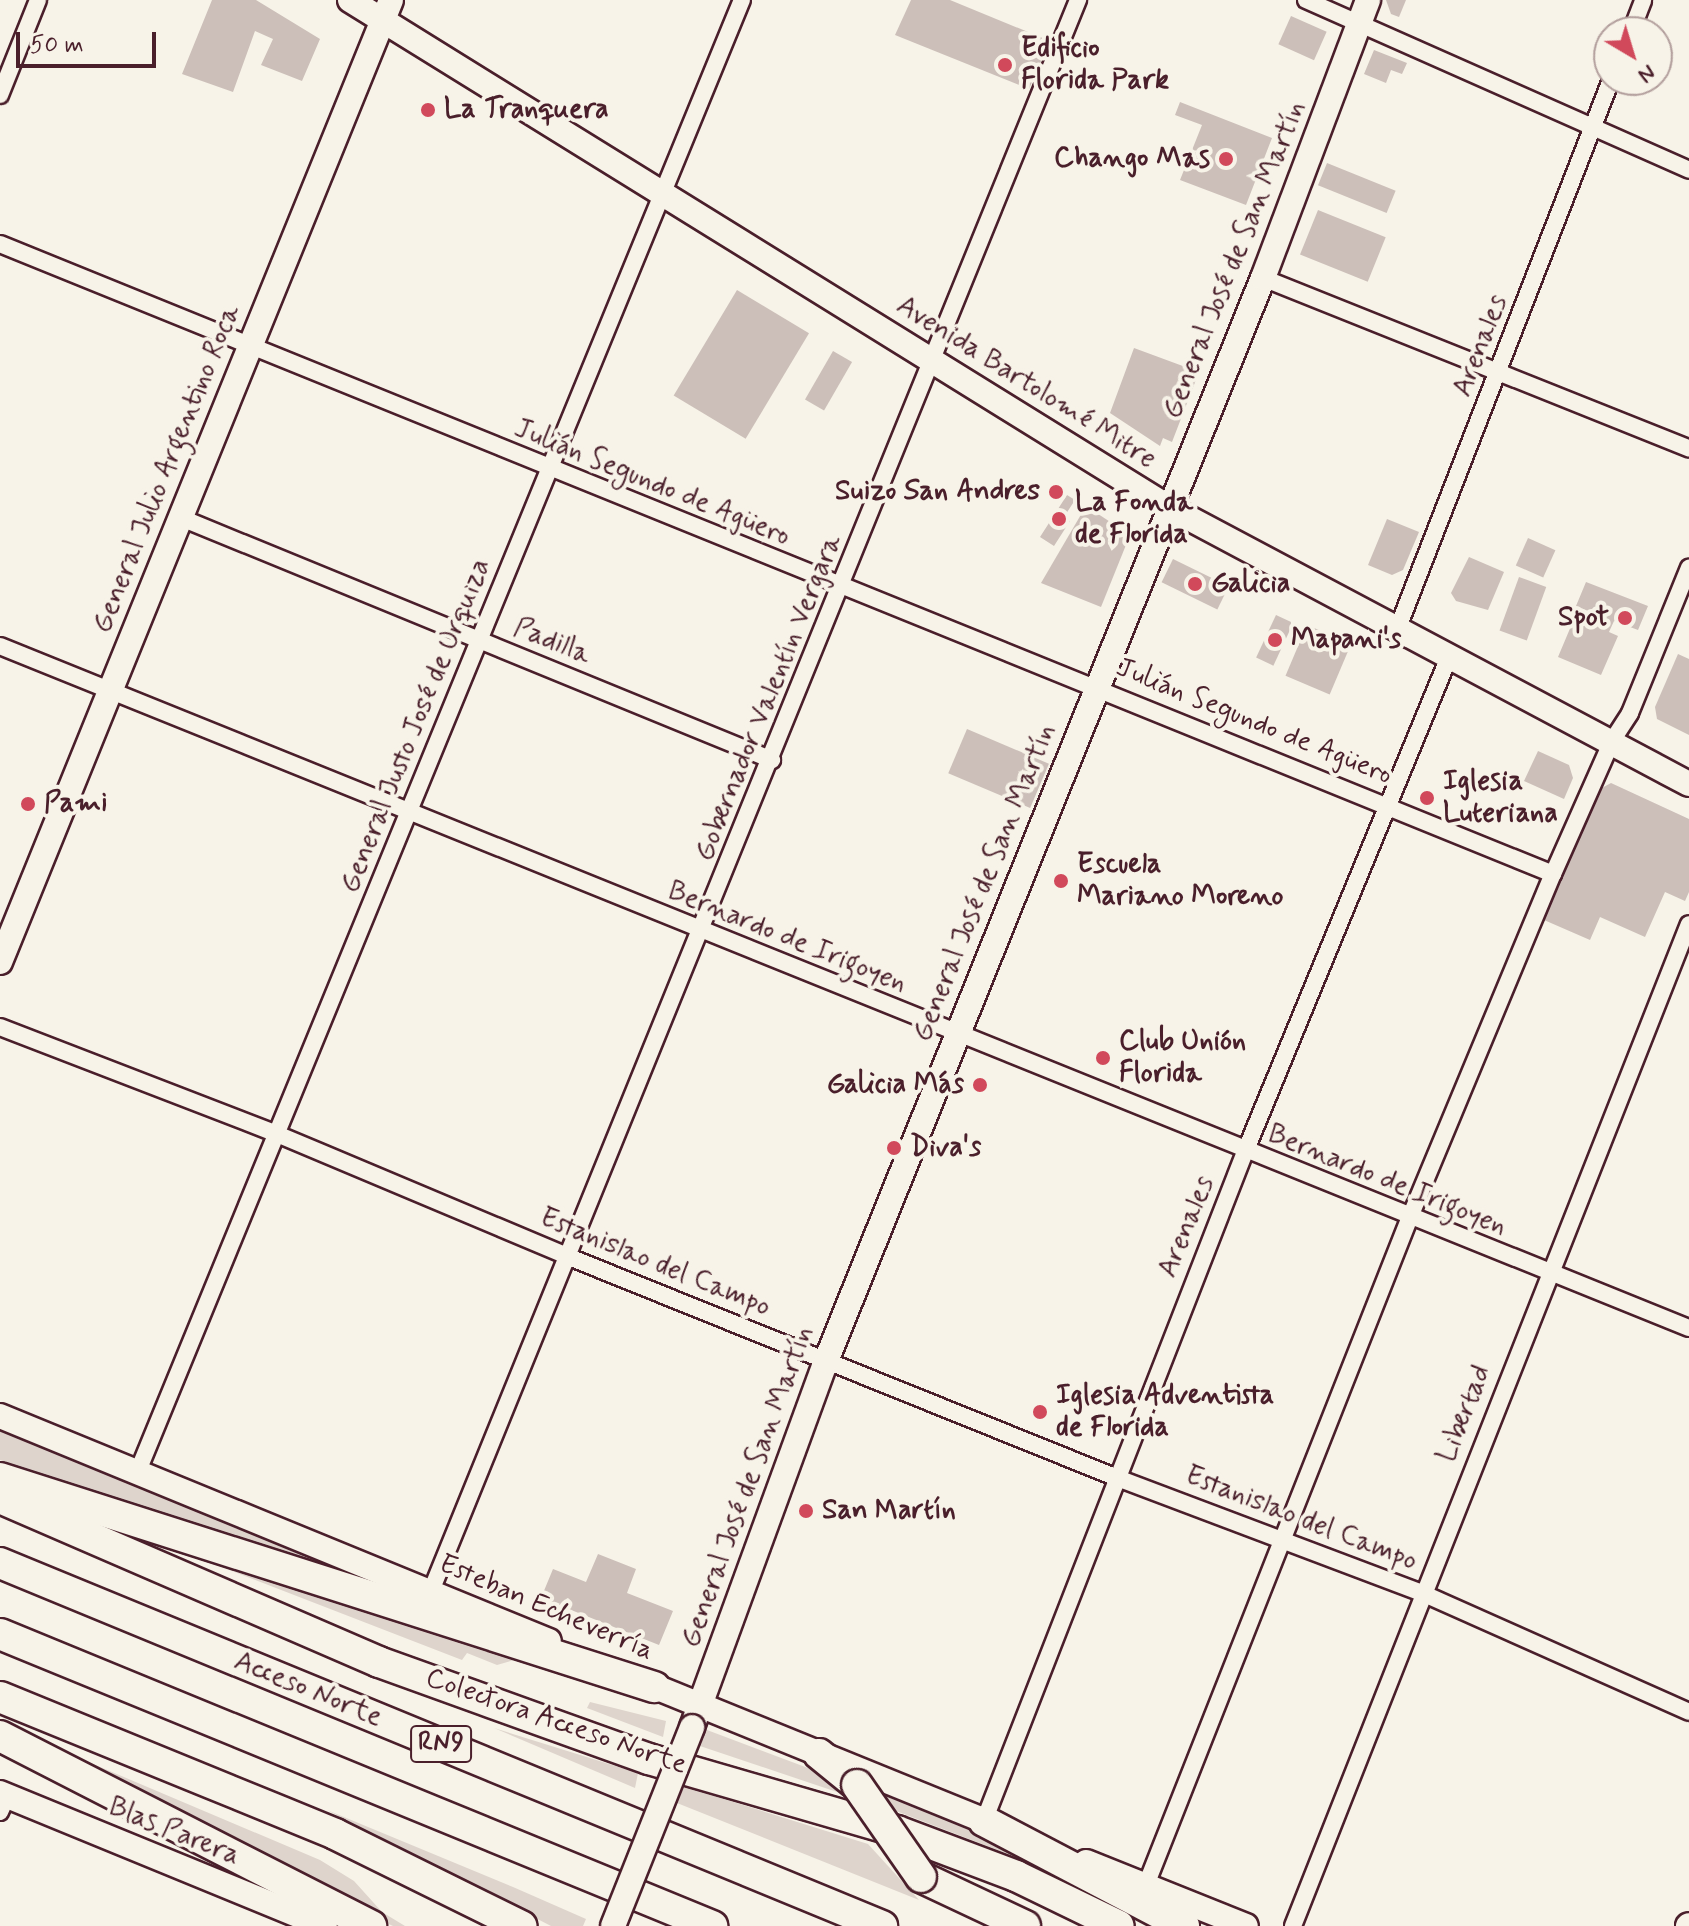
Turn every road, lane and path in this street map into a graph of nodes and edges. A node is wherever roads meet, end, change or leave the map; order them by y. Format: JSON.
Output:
{"nodes":[{"id":1,"x":38,"y":0,"type":"edge"},
{"id":2,"x":350,"y":0,"type":"edge"},
{"id":3,"x":742,"y":0,"type":"edge"},
{"id":4,"x":1078,"y":0,"type":"edge"},
{"id":5,"x":1306,"y":0,"type":"edge"},
{"id":6,"x":387,"y":10,"type":"edge"},
{"id":7,"x":1364,"y":10,"type":"edge"},
{"id":8,"x":0,"y":95,"type":"edge"},
{"id":9,"x":1605,"y":96,"type":"edge"},
{"id":10,"x":1593,"y":125,"type":"junction"},
{"id":11,"x":1689,"y":170,"type":"edge"},
{"id":12,"x":664,"y":192,"type":"junction"},
{"id":13,"x":0,"y":244,"type":"edge"},
{"id":14,"x":1263,"y":278,"type":"junction"},
{"id":15,"x":249,"y":346,"type":"junction"},
{"id":16,"x":934,"y":361,"type":"junction"},
{"id":17,"x":1500,"y":370,"type":"junction"},
{"id":18,"x":1689,"y":448,"type":"edge"},
{"id":19,"x":549,"y":469,"type":"junction"},
{"id":20,"x":1168,"y":507,"type":"junction"},
{"id":21,"x":179,"y":517,"type":"junction"},
{"id":22,"x":1689,"y":568,"type":"edge"},
{"id":23,"x":841,"y":589,"type":"junction"},
{"id":24,"x":1397,"y":630,"type":"junction"},
{"id":25,"x":479,"y":641,"type":"junction"},
{"id":26,"x":0,"y":646,"type":"edge"},
{"id":27,"x":1449,"y":657,"type":"junction"},
{"id":28,"x":1096,"y":685,"type":"junction"},
{"id":29,"x":109,"y":691,"type":"junction"},
{"id":30,"x":1612,"y":741,"type":"junction"},
{"id":31,"x":772,"y":760,"type":"junction"},
{"id":32,"x":1689,"y":784,"type":"edge"},
{"id":33,"x":1388,"y":804,"type":"junction"},
{"id":34,"x":410,"y":815,"type":"junction"},
{"id":35,"x":1553,"y":874,"type":"junction"},
{"id":36,"x":1689,"y":924,"type":"edge"},
{"id":37,"x":702,"y":933,"type":"junction"},
{"id":38,"x":0,"y":962,"type":"edge"},
{"id":39,"x":0,"y":1027,"type":"edge"},
{"id":40,"x":957,"y":1034,"type":"junction"},
{"id":41,"x":277,"y":1134,"type":"junction"},
{"id":42,"x":1245,"y":1152,"type":"junction"},
{"id":43,"x":1410,"y":1217,"type":"junction"},
{"id":44,"x":569,"y":1257,"type":"junction"},
{"id":45,"x":1549,"y":1273,"type":"junction"},
{"id":46,"x":1689,"y":1328,"type":"edge"},
{"id":47,"x":826,"y":1361,"type":"junction"},
{"id":48,"x":0,"y":1416,"type":"edge"},
{"id":49,"x":138,"y":1471,"type":"junction"},
{"id":50,"x":1115,"y":1477,"type":"junction"},
{"id":51,"x":0,"y":1478,"type":"edge"},
{"id":52,"x":0,"y":1498,"type":"edge"},
{"id":53,"x":1283,"y":1537,"type":"junction"},
{"id":54,"x":0,"y":1563,"type":"edge"},
{"id":55,"x":431,"y":1591,"type":"junction"},
{"id":56,"x":1422,"y":1593,"type":"junction"},
{"id":57,"x":0,"y":1634,"type":"edge"},
{"id":58,"x":654,"y":1687,"type":"junction"},
{"id":59,"x":0,"y":1697,"type":"edge"},
{"id":60,"x":1689,"y":1712,"type":"edge"},
{"id":61,"x":696,"y":1717,"type":"junction"},
{"id":62,"x":0,"y":1736,"type":"edge"},
{"id":63,"x":819,"y":1754,"type":"junction"},
{"id":64,"x":2,"y":1800,"type":"edge"},
{"id":65,"x":984,"y":1821,"type":"junction"},
{"id":66,"x":1146,"y":1885,"type":"junction"},
{"id":67,"x":299,"y":1922,"type":"edge"},
{"id":68,"x":325,"y":1926,"type":"edge"},
{"id":69,"x":371,"y":1926,"type":"edge"},
{"id":70,"x":521,"y":1926,"type":"edge"},
{"id":71,"x":613,"y":1926,"type":"edge"},
{"id":72,"x":712,"y":1926,"type":"edge"},
{"id":73,"x":882,"y":1926,"type":"edge"},
{"id":74,"x":1025,"y":1926,"type":"edge"},
{"id":75,"x":1119,"y":1926,"type":"edge"},
{"id":76,"x":1184,"y":1926,"type":"edge"},
{"id":77,"x":1246,"y":1926,"type":"edge"},
{"id":78,"x":1293,"y":1926,"type":"edge"}],
"edges":[{"from":1,"to":8,"type":"street"},
{"from":2,"to":6,"type":"street","name":"Avenida Bartolomé Mitre"},
{"from":3,"to":12,"type":"street","name":"General Justo José de Urquiza"},
{"from":4,"to":16,"type":"street","name":"Gobernador Valentín Vergara"},
{"from":5,"to":7,"type":"street"},
{"from":6,"to":12,"type":"street","name":"Avenida Bartolomé Mitre"},
{"from":6,"to":15,"type":"street","name":"General Julio Argentino Roca"},
{"from":7,"to":10,"type":"street"},
{"from":7,"to":14,"type":"street","name":"General José de San Martín"},
{"from":9,"to":10,"type":"street","name":"Arenales"},
{"from":10,"to":11,"type":"street"},
{"from":10,"to":17,"type":"street","name":"Arenales"},
{"from":12,"to":16,"type":"street","name":"Avenida Bartolomé Mitre"},
{"from":12,"to":19,"type":"street","name":"General Justo José de Urquiza"},
{"from":13,"to":15,"type":"street","name":"Julián Segundo de Agüero"},
{"from":14,"to":17,"type":"street"},
{"from":14,"to":20,"type":"street","name":"General José de San Martín"},
{"from":15,"to":19,"type":"street","name":"Julián Segundo de Agüero"},
{"from":15,"to":21,"type":"street","name":"General Julio Argentino Roca"},
{"from":16,"to":20,"type":"street","name":"Avenida Bartolomé Mitre"},
{"from":16,"to":23,"type":"street","name":"Gobernador Valentín Vergara"},
{"from":17,"to":18,"type":"street"},
{"from":17,"to":24,"type":"street","name":"Arenales"},
{"from":19,"to":23,"type":"street","name":"Julián Segundo de Agüero"},
{"from":19,"to":25,"type":"street","name":"General Justo José de Urquiza"},
{"from":20,"to":24,"type":"street","name":"Avenida Bartolomé Mitre"},
{"from":20,"to":28,"type":"street","name":"General José de San Martín"},
{"from":21,"to":25,"type":"street","name":"Padilla"},
{"from":21,"to":29,"type":"street","name":"General Julio Argentino Roca"},
{"from":22,"to":30,"type":"street"},
{"from":23,"to":28,"type":"street","name":"Julián Segundo de Agüero"},
{"from":23,"to":31,"type":"street","name":"Gobernador Valentín Vergara"},
{"from":24,"to":27,"type":"street","name":"Avenida Bartolomé Mitre"},
{"from":25,"to":31,"type":"street","name":"Padilla"},
{"from":25,"to":34,"type":"street","name":"General Justo José de Urquiza"},
{"from":26,"to":29,"type":"street","name":"Bernardo de Irigoyen"},
{"from":27,"to":30,"type":"street","name":"Avenida Bartolomé Mitre"},
{"from":27,"to":33,"type":"street","name":"Arenales"},
{"from":28,"to":33,"type":"street","name":"Julián Segundo de Agüero"},
{"from":28,"to":40,"type":"street","name":"General José de San Martín"},
{"from":29,"to":34,"type":"street","name":"Bernardo de Irigoyen"},
{"from":29,"to":38,"type":"street","name":"General Julio Argentino Roca"},
{"from":30,"to":32,"type":"street","name":"Avenida Bartolomé Mitre"},
{"from":30,"to":35,"type":"street"},
{"from":31,"to":37,"type":"street","name":"Gobernador Valentín Vergara"},
{"from":33,"to":35,"type":"street","name":"Julián Segundo de Agüero"},
{"from":33,"to":42,"type":"street","name":"Arenales"},
{"from":34,"to":37,"type":"street","name":"Bernardo de Irigoyen"},
{"from":34,"to":41,"type":"street","name":"General Justo José de Urquiza"},
{"from":35,"to":43,"type":"street"},
{"from":36,"to":45,"type":"street","name":"Libertad"},
{"from":37,"to":40,"type":"street","name":"Bernardo de Irigoyen"},
{"from":37,"to":44,"type":"street","name":"Gobernador Valentín Vergara"},
{"from":39,"to":41,"type":"street","name":"Estanislao del Campo"},
{"from":40,"to":42,"type":"street","name":"Bernardo de Irigoyen"},
{"from":40,"to":47,"type":"street","name":"General José de San Martín"},
{"from":41,"to":44,"type":"street","name":"Estanislao del Campo"},
{"from":41,"to":49,"type":"street","name":"General Justo José de Urquiza"},
{"from":42,"to":43,"type":"street","name":"Bernardo de Irigoyen"},
{"from":42,"to":50,"type":"street","name":"Arenales"},
{"from":43,"to":45,"type":"street","name":"Bernardo de Irigoyen"},
{"from":43,"to":53,"type":"street"},
{"from":44,"to":47,"type":"street","name":"Estanislao del Campo"},
{"from":44,"to":55,"type":"street","name":"Gobernador Valentín Vergara"},
{"from":45,"to":46,"type":"street","name":"Bernardo de Irigoyen"},
{"from":45,"to":56,"type":"street","name":"Libertad"},
{"from":47,"to":50,"type":"street","name":"Estanislao del Campo"},
{"from":47,"to":61,"type":"street","name":"General José de San Martín"},
{"from":48,"to":49,"type":"street","name":"Esteban Echeverría"},
{"from":49,"to":55,"type":"street","name":"Esteban Echeverría"},
{"from":50,"to":53,"type":"street","name":"Estanislao del Campo"},
{"from":50,"to":65,"type":"street","name":"Arenales"},
{"from":51,"to":58,"type":"highway"},
{"from":52,"to":75,"type":"highway","name":"Colectora Acceso Norte"},
{"from":53,"to":56,"type":"street","name":"Estanislao del Campo"},
{"from":53,"to":66,"type":"street"},
{"from":54,"to":73,"type":"highway","name":"Acceso Norte","number":"RN9"},
{"from":55,"to":58,"type":"street","name":"Esteban Echeverría"},
{"from":56,"to":60,"type":"street","name":"Estanislao del Campo"},
{"from":56,"to":78,"type":"street","name":"Libertad"},
{"from":57,"to":72,"type":"highway","number":"RN9"},
{"from":58,"to":61,"type":"street","name":"Esteban Echeverría"},
{"from":59,"to":70,"type":"highway"},
{"from":61,"to":63,"type":"street","name":"Esteban Echeverría"},
{"from":61,"to":71,"type":"street","name":"General José de San Martín","bridge":true},
{"from":62,"to":69,"type":"highway"},
{"from":63,"to":65,"type":"street","name":"Esteban Echeverría"},
{"from":63,"to":74,"type":"highway","bridge":true},
{"from":64,"to":67,"type":"street","name":"Blas Parera"},
{"from":65,"to":66,"type":"street","name":"Esteban Echeverría"},
{"from":65,"to":76,"type":"highway"},
{"from":66,"to":77,"type":"street","name":"Esteban Echeverría"},
{"from":67,"to":68,"type":"street","name":"Blas Parera"}]}
